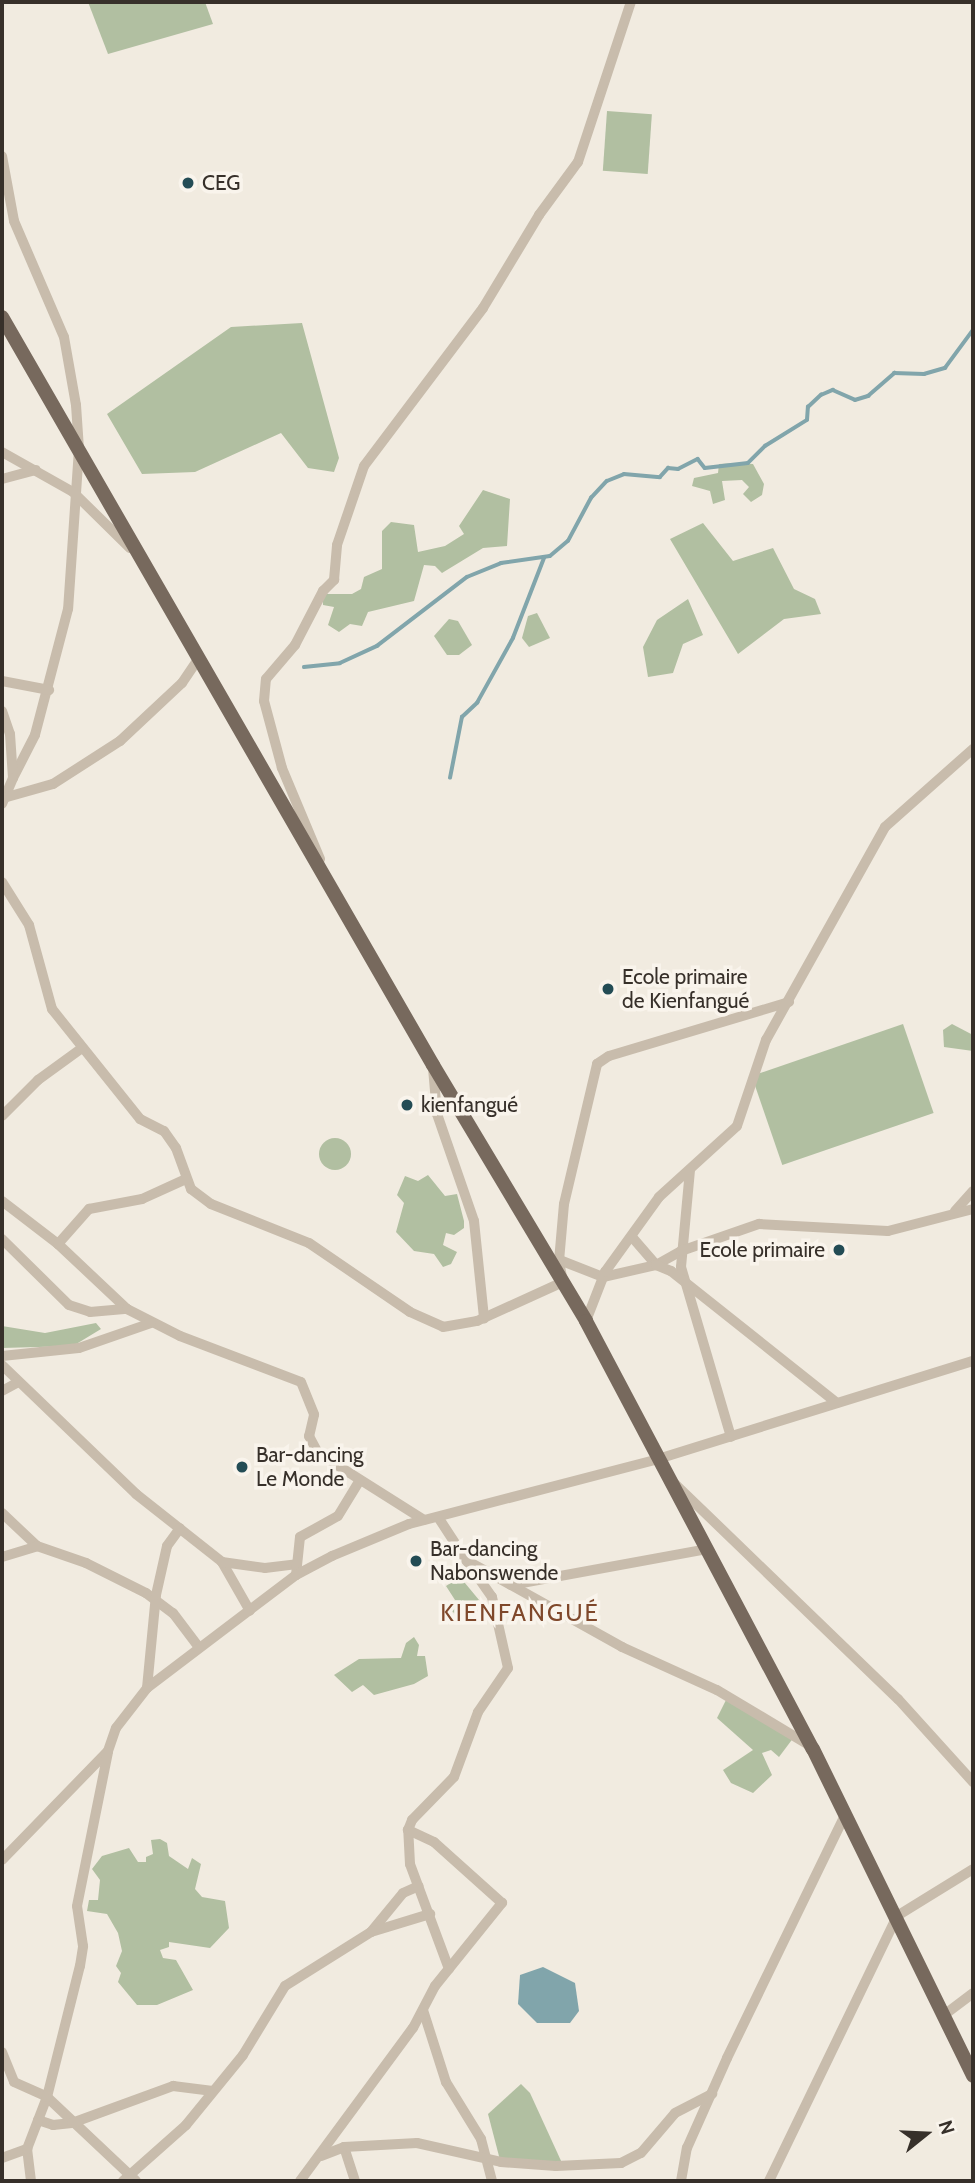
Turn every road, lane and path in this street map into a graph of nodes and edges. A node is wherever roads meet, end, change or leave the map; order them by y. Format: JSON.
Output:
{"nodes":[{"id":1,"x":631,"y":2,"type":"edge"},
{"id":2,"x":2,"y":156,"type":"edge"},
{"id":3,"x":2,"y":317,"type":"edge"},
{"id":4,"x":79,"y":449,"type":"junction"},
{"id":5,"x":2,"y":452,"type":"edge"},
{"id":6,"x":36,"y":470,"type":"junction"},
{"id":7,"x":2,"y":479,"type":"edge"},
{"id":8,"x":78,"y":496,"type":"junction"},
{"id":9,"x":143,"y":562,"type":"junction"},
{"id":10,"x":198,"y":659,"type":"junction"},
{"id":11,"x":2,"y":681,"type":"edge"},
{"id":12,"x":49,"y":690,"type":"junction"},
{"id":13,"x":2,"y":711,"type":"edge"},
{"id":14,"x":973,"y":749,"type":"edge"},
{"id":15,"x":13,"y":778,"type":"junction"},
{"id":16,"x":4,"y":801,"type":"edge"},
{"id":17,"x":328,"y":881,"type":"junction"},
{"id":18,"x":2,"y":882,"type":"edge"},
{"id":19,"x":789,"y":1002,"type":"junction"},
{"id":20,"x":82,"y":1048,"type":"junction"},
{"id":21,"x":433,"y":1065,"type":"junction"},
{"id":22,"x":2,"y":1116,"type":"edge"},
{"id":23,"x":690,"y":1170,"type":"junction"},
{"id":24,"x":186,"y":1179,"type":"junction"},
{"id":25,"x":973,"y":1191,"type":"edge"},
{"id":26,"x":2,"y":1201,"type":"edge"},
{"id":27,"x":973,"y":1209,"type":"edge"},
{"id":28,"x":954,"y":1210,"type":"junction"},
{"id":29,"x":632,"y":1237,"type":"junction"},
{"id":30,"x":2,"y":1239,"type":"edge"},
{"id":31,"x":58,"y":1244,"type":"junction"},
{"id":32,"x":546,"y":1251,"type":"junction"},
{"id":33,"x":681,"y":1251,"type":"junction"},
{"id":34,"x":559,"y":1261,"type":"junction"},
{"id":35,"x":656,"y":1265,"type":"junction"},
{"id":36,"x":603,"y":1277,"type":"junction"},
{"id":37,"x":563,"y":1282,"type":"junction"},
{"id":38,"x":686,"y":1283,"type":"junction"},
{"id":39,"x":127,"y":1309,"type":"junction"},
{"id":40,"x":484,"y":1318,"type":"junction"},
{"id":41,"x":586,"y":1321,"type":"junction"},
{"id":42,"x":151,"y":1323,"type":"junction"},
{"id":43,"x":2,"y":1356,"type":"edge"},
{"id":44,"x":973,"y":1361,"type":"edge"},
{"id":45,"x":2,"y":1364,"type":"edge"},
{"id":46,"x":18,"y":1382,"type":"junction"},
{"id":47,"x":2,"y":1391,"type":"edge"},
{"id":48,"x":837,"y":1404,"type":"junction"},
{"id":49,"x":731,"y":1437,"type":"junction"},
{"id":50,"x":658,"y":1459,"type":"junction"},
{"id":51,"x":667,"y":1477,"type":"junction"},
{"id":52,"x":360,"y":1480,"type":"junction"},
{"id":53,"x":2,"y":1513,"type":"edge"},
{"id":54,"x":438,"y":1517,"type":"junction"},
{"id":55,"x":424,"y":1520,"type":"junction"},
{"id":56,"x":180,"y":1528,"type":"junction"},
{"id":57,"x":37,"y":1546,"type":"junction"},
{"id":58,"x":707,"y":1549,"type":"junction"},
{"id":59,"x":2,"y":1557,"type":"edge"},
{"id":60,"x":467,"y":1560,"type":"junction"},
{"id":61,"x":222,"y":1562,"type":"junction"},
{"id":62,"x":296,"y":1569,"type":"junction"},
{"id":63,"x":512,"y":1585,"type":"junction"},
{"id":64,"x":155,"y":1601,"type":"junction"},
{"id":65,"x":250,"y":1611,"type":"junction"},
{"id":66,"x":198,"y":1646,"type":"junction"},
{"id":67,"x":146,"y":1688,"type":"junction"},
{"id":68,"x":813,"y":1749,"type":"junction"},
{"id":69,"x":108,"y":1751,"type":"junction"},
{"id":70,"x":973,"y":1782,"type":"edge"},
{"id":71,"x":846,"y":1813,"type":"junction"},
{"id":72,"x":408,"y":1830,"type":"junction"},
{"id":73,"x":2,"y":1860,"type":"edge"},
{"id":74,"x":973,"y":1869,"type":"edge"},
{"id":75,"x":419,"y":1886,"type":"junction"},
{"id":76,"x":430,"y":1914,"type":"junction"},
{"id":77,"x":897,"y":1916,"type":"junction"},
{"id":78,"x":371,"y":1932,"type":"junction"},
{"id":79,"x":449,"y":1969,"type":"junction"},
{"id":80,"x":973,"y":1993,"type":"edge"},
{"id":81,"x":423,"y":2010,"type":"junction"},
{"id":82,"x":944,"y":2015,"type":"junction"},
{"id":83,"x":2,"y":2052,"type":"edge"},
{"id":84,"x":973,"y":2076,"type":"edge"},
{"id":85,"x":213,"y":2091,"type":"junction"},
{"id":86,"x":712,"y":2094,"type":"junction"},
{"id":87,"x":47,"y":2097,"type":"junction"},
{"id":88,"x":38,"y":2120,"type":"junction"},
{"id":89,"x":72,"y":2123,"type":"junction"},
{"id":90,"x":344,"y":2147,"type":"junction"},
{"id":91,"x":27,"y":2149,"type":"junction"},
{"id":92,"x":319,"y":2157,"type":"junction"},
{"id":93,"x":487,"y":2157,"type":"junction"},
{"id":94,"x":2,"y":2158,"type":"edge"},
{"id":95,"x":129,"y":2179,"type":"edge"},
{"id":96,"x":32,"y":2181,"type":"edge"},
{"id":97,"x":300,"y":2181,"type":"edge"},
{"id":98,"x":355,"y":2181,"type":"edge"},
{"id":99,"x":492,"y":2181,"type":"edge"},
{"id":100,"x":681,"y":2181,"type":"edge"},
{"id":101,"x":769,"y":2181,"type":"edge"}],
"edges":[{"from":1,"to":17,"type":"street"},
{"from":2,"to":4,"type":"street"},
{"from":3,"to":4,"type":"main road"},
{"from":4,"to":8,"type":"street"},
{"from":4,"to":9,"type":"main road"},
{"from":5,"to":6,"type":"street"},
{"from":6,"to":7,"type":"street"},
{"from":6,"to":8,"type":"street"},
{"from":8,"to":9,"type":"street"},
{"from":8,"to":12,"type":"street"},
{"from":9,"to":10,"type":"main road"},
{"from":10,"to":16,"type":"street"},
{"from":10,"to":17,"type":"main road"},
{"from":11,"to":12,"type":"street"},
{"from":12,"to":15,"type":"street"},
{"from":13,"to":15,"type":"street"},
{"from":14,"to":19,"type":"street"},
{"from":15,"to":16,"type":"street"},
{"from":17,"to":21,"type":"main road"},
{"from":18,"to":20,"type":"street"},
{"from":19,"to":23,"type":"street"},
{"from":19,"to":34,"type":"street"},
{"from":20,"to":22,"type":"street"},
{"from":20,"to":24,"type":"street"},
{"from":21,"to":32,"type":"main road"},
{"from":21,"to":40,"type":"street"},
{"from":23,"to":29,"type":"street"},
{"from":23,"to":33,"type":"street"},
{"from":24,"to":31,"type":"street"},
{"from":24,"to":40,"type":"street"},
{"from":25,"to":28,"type":"street"},
{"from":26,"to":31,"type":"street"},
{"from":27,"to":28,"type":"street"},
{"from":28,"to":33,"type":"street"},
{"from":29,"to":35,"type":"street"},
{"from":29,"to":36,"type":"street"},
{"from":30,"to":39,"type":"street"},
{"from":31,"to":39,"type":"street"},
{"from":32,"to":34,"type":"street"},
{"from":32,"to":37,"type":"main road"},
{"from":33,"to":35,"type":"street"},
{"from":33,"to":38,"type":"street"},
{"from":34,"to":36,"type":"street"},
{"from":34,"to":37,"type":"street"},
{"from":35,"to":36,"type":"street"},
{"from":35,"to":38,"type":"street"},
{"from":36,"to":41,"type":"street"},
{"from":37,"to":40,"type":"street"},
{"from":37,"to":41,"type":"main road"},
{"from":38,"to":48,"type":"street"},
{"from":38,"to":49,"type":"street"},
{"from":39,"to":42,"type":"street"},
{"from":41,"to":50,"type":"main road"},
{"from":42,"to":43,"type":"street"},
{"from":42,"to":52,"type":"street"},
{"from":44,"to":48,"type":"street"},
{"from":45,"to":46,"type":"street"},
{"from":46,"to":47,"type":"street"},
{"from":46,"to":56,"type":"street"},
{"from":48,"to":49,"type":"street"},
{"from":49,"to":50,"type":"street"},
{"from":50,"to":51,"type":"main road"},
{"from":50,"to":54,"type":"street"},
{"from":51,"to":58,"type":"main road"},
{"from":51,"to":70,"type":"street"},
{"from":52,"to":55,"type":"street"},
{"from":52,"to":62,"type":"street"},
{"from":53,"to":57,"type":"street"},
{"from":54,"to":55,"type":"street"},
{"from":54,"to":60,"type":"street"},
{"from":55,"to":62,"type":"street"},
{"from":56,"to":61,"type":"street"},
{"from":56,"to":64,"type":"street"},
{"from":57,"to":59,"type":"street"},
{"from":57,"to":64,"type":"street"},
{"from":58,"to":63,"type":"street"},
{"from":58,"to":68,"type":"main road"},
{"from":60,"to":63,"type":"street"},
{"from":60,"to":72,"type":"street"},
{"from":61,"to":62,"type":"street"},
{"from":61,"to":65,"type":"street"},
{"from":62,"to":65,"type":"street"},
{"from":63,"to":68,"type":"street"},
{"from":64,"to":66,"type":"street"},
{"from":64,"to":67,"type":"street"},
{"from":65,"to":66,"type":"street"},
{"from":66,"to":67,"type":"street"},
{"from":67,"to":69,"type":"street"},
{"from":68,"to":71,"type":"main road"},
{"from":69,"to":73,"type":"street"},
{"from":69,"to":87,"type":"street"},
{"from":71,"to":77,"type":"main road"},
{"from":71,"to":86,"type":"street"},
{"from":72,"to":75,"type":"street"},
{"from":72,"to":79,"type":"street"},
{"from":74,"to":77,"type":"street"},
{"from":75,"to":76,"type":"street"},
{"from":75,"to":78,"type":"street"},
{"from":76,"to":78,"type":"street"},
{"from":76,"to":79,"type":"street"},
{"from":77,"to":82,"type":"main road"},
{"from":77,"to":101,"type":"street"},
{"from":78,"to":85,"type":"street"},
{"from":79,"to":81,"type":"street"},
{"from":80,"to":82,"type":"street"},
{"from":81,"to":92,"type":"street"},
{"from":81,"to":93,"type":"street"},
{"from":82,"to":84,"type":"main road"},
{"from":83,"to":87,"type":"street"},
{"from":85,"to":89,"type":"street"},
{"from":85,"to":95,"type":"street"},
{"from":86,"to":93,"type":"street"},
{"from":86,"to":100,"type":"street"},
{"from":87,"to":88,"type":"street"},
{"from":87,"to":89,"type":"street"},
{"from":88,"to":89,"type":"street"},
{"from":88,"to":91,"type":"street"},
{"from":89,"to":95,"type":"street"},
{"from":90,"to":92,"type":"street"},
{"from":90,"to":93,"type":"street"},
{"from":90,"to":98,"type":"street"},
{"from":91,"to":94,"type":"street"},
{"from":91,"to":96,"type":"street"},
{"from":92,"to":97,"type":"street"},
{"from":93,"to":99,"type":"street"}]}
